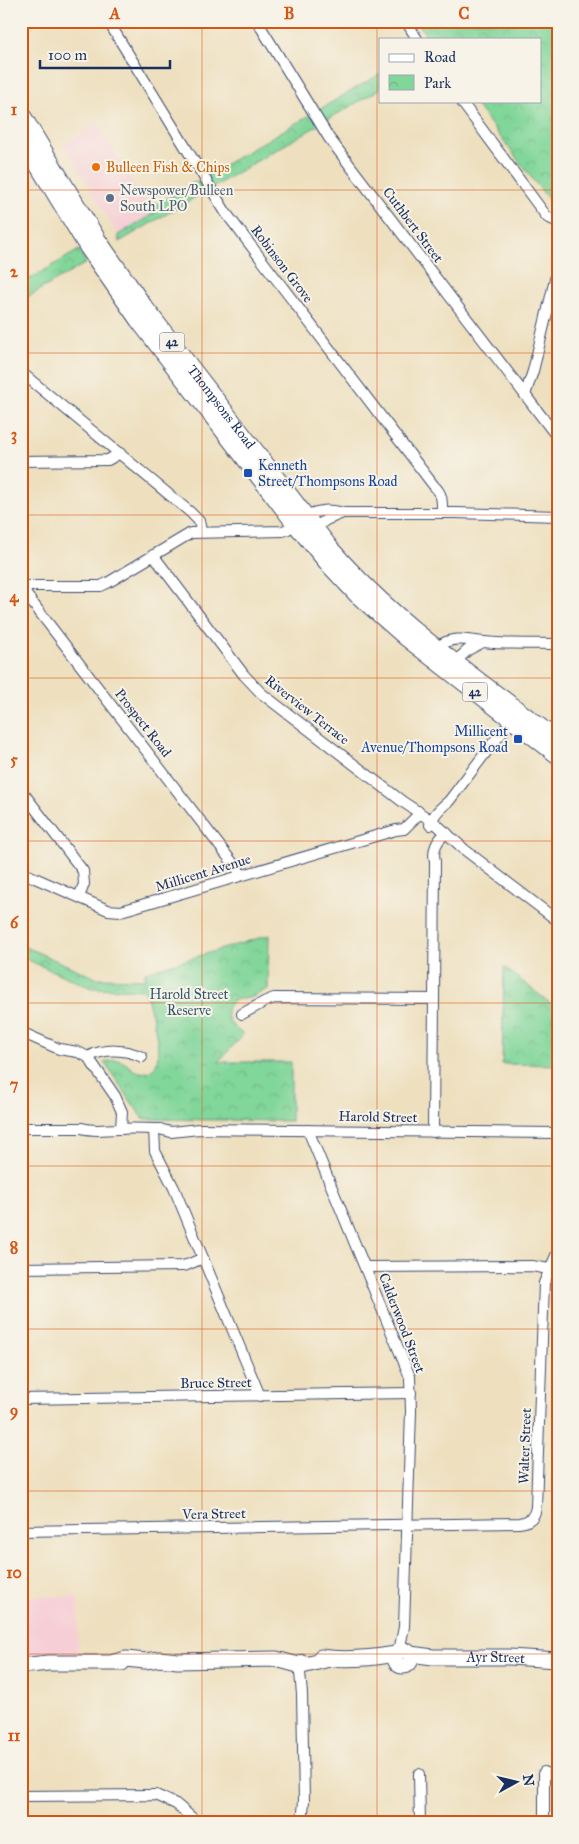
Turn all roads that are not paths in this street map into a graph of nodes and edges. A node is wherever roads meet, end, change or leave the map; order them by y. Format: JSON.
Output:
{"nodes":[{"id":1,"x":108,"y":21,"type":"edge"},
{"id":2,"x":258,"y":21,"type":"edge"},
{"id":3,"x":406,"y":21,"type":"edge"},
{"id":4,"x":416,"y":38,"type":"edge"},
{"id":5,"x":462,"y":102,"type":"edge"},
{"id":6,"x":21,"y":113,"type":"edge"},
{"id":7,"x":21,"y":138,"type":"edge"},
{"id":8,"x":542,"y":208,"type":"junction"},
{"id":9,"x":558,"y":216,"type":"edge"},
{"id":10,"x":558,"y":222,"type":"edge"},
{"id":11,"x":558,"y":267,"type":"edge"},
{"id":12,"x":21,"y":372,"type":"edge"},
{"id":13,"x":525,"y":395,"type":"junction"},
{"id":14,"x":558,"y":438,"type":"edge"},
{"id":15,"x":120,"y":453,"type":"junction"},
{"id":16,"x":21,"y":461,"type":"edge"},
{"id":17,"x":344,"y":513,"type":"junction"},
{"id":18,"x":439,"y":513,"type":"junction"},
{"id":19,"x":558,"y":516,"type":"edge"},
{"id":20,"x":305,"y":522,"type":"junction"},
{"id":21,"x":201,"y":531,"type":"junction"},
{"id":22,"x":152,"y":555,"type":"junction"},
{"id":23,"x":21,"y":587,"type":"edge"},
{"id":24,"x":483,"y":642,"type":"junction"},
{"id":25,"x":558,"y":644,"type":"edge"},
{"id":26,"x":444,"y":658,"type":"junction"},
{"id":27,"x":513,"y":716,"type":"junction"},
{"id":28,"x":558,"y":740,"type":"edge"},
{"id":29,"x":558,"y":756,"type":"edge"},
{"id":30,"x":21,"y":790,"type":"edge"},
{"id":31,"x":416,"y":813,"type":"junction"},
{"id":32,"x":432,"y":823,"type":"junction"},
{"id":33,"x":446,"y":836,"type":"junction"},
{"id":34,"x":21,"y":872,"type":"edge"},
{"id":35,"x":242,"y":875,"type":"junction"},
{"id":36,"x":79,"y":897,"type":"junction"},
{"id":37,"x":558,"y":921,"type":"edge"},
{"id":38,"x":434,"y":999,"type":"junction"},
{"id":39,"x":242,"y":1014,"type":"dead end"},
{"id":40,"x":21,"y":1032,"type":"edge"},
{"id":41,"x":88,"y":1057,"type":"junction"},
{"id":42,"x":142,"y":1057,"type":"dead end"},
{"id":43,"x":21,"y":1128,"type":"edge"},
{"id":44,"x":122,"y":1129,"type":"junction"},
{"id":45,"x":154,"y":1129,"type":"junction"},
{"id":46,"x":308,"y":1130,"type":"junction"},
{"id":47,"x":433,"y":1132,"type":"junction"},
{"id":48,"x":558,"y":1133,"type":"edge"},
{"id":49,"x":558,"y":1251,"type":"edge"},
{"id":50,"x":203,"y":1258,"type":"junction"},
{"id":51,"x":365,"y":1267,"type":"junction"},
{"id":52,"x":21,"y":1268,"type":"edge"},
{"id":53,"x":549,"y":1269,"type":"junction"},
{"id":54,"x":411,"y":1393,"type":"junction"},
{"id":55,"x":260,"y":1396,"type":"junction"},
{"id":56,"x":21,"y":1399,"type":"edge"},
{"id":57,"x":407,"y":1525,"type":"junction"},
{"id":58,"x":21,"y":1531,"type":"edge"},
{"id":59,"x":403,"y":1656,"type":"junction"},
{"id":60,"x":21,"y":1660,"type":"edge"},
{"id":61,"x":558,"y":1660,"type":"edge"},
{"id":62,"x":48,"y":1663,"type":"junction"},
{"id":63,"x":302,"y":1664,"type":"junction"},
{"id":64,"x":21,"y":1666,"type":"edge"},
{"id":65,"x":544,"y":1772,"type":"dead end"},
{"id":66,"x":420,"y":1774,"type":"dead end"},
{"id":67,"x":21,"y":1796,"type":"edge"},
{"id":68,"x":304,"y":1801,"type":"junction"},
{"id":69,"x":198,"y":1823,"type":"edge"},
{"id":70,"x":302,"y":1823,"type":"edge"},
{"id":71,"x":307,"y":1823,"type":"edge"},
{"id":72,"x":420,"y":1823,"type":"edge"},
{"id":73,"x":544,"y":1823,"type":"edge"}],
"edges":[{"from":1,"to":18,"type":"street","name":"Robinson Grove"},
{"from":2,"to":13,"type":"street","name":"Cuthbert Street"},
{"from":3,"to":4,"type":"street"},
{"from":5,"to":8,"type":"street"},
{"from":6,"to":20,"type":"main road","name":"Thompsons Road","number":"42"},
{"from":7,"to":20,"type":"main road","name":"Thompsons Road","number":"42"},
{"from":8,"to":9,"type":"street"},
{"from":8,"to":10,"type":"street"},
{"from":11,"to":13,"type":"street"},
{"from":12,"to":15,"type":"street"},
{"from":13,"to":14,"type":"street","name":"Cuthbert Street"},
{"from":15,"to":16,"type":"street"},
{"from":15,"to":21,"type":"street"},
{"from":17,"to":18,"type":"street"},
{"from":17,"to":20,"type":"street"},
{"from":17,"to":20,"type":"street"},
{"from":18,"to":19,"type":"street"},
{"from":20,"to":21,"type":"street"},
{"from":20,"to":26,"type":"main road","name":"Thompsons Road","number":"42"},
{"from":21,"to":22,"type":"street"},
{"from":22,"to":23,"type":"street"},
{"from":22,"to":31,"type":"street","name":"Riverview Terrace"},
{"from":23,"to":35,"type":"street","name":"Prospect Road"},
{"from":24,"to":25,"type":"street"},
{"from":24,"to":26,"type":"street"},
{"from":24,"to":26,"type":"street"},
{"from":26,"to":27,"type":"main road","name":"Thompsons Road","number":"42"},
{"from":27,"to":28,"type":"main road","name":"Thompsons Road","number":"42"},
{"from":27,"to":29,"type":"main road","name":"Thompsons Road","number":"42"},
{"from":27,"to":32,"type":"street"},
{"from":30,"to":36,"type":"street"},
{"from":31,"to":32,"type":"street","name":"Riverview Terrace"},
{"from":31,"to":35,"type":"street","name":"Millicent Avenue"},
{"from":32,"to":33,"type":"street","name":"Riverview Terrace"},
{"from":33,"to":37,"type":"street","name":"Riverview Terrace"},
{"from":33,"to":38,"type":"street"},
{"from":34,"to":36,"type":"street","name":"Millicent Avenue"},
{"from":35,"to":36,"type":"street","name":"Millicent Avenue"},
{"from":38,"to":39,"type":"street"},
{"from":38,"to":47,"type":"street"},
{"from":40,"to":41,"type":"street"},
{"from":41,"to":42,"type":"street"},
{"from":41,"to":44,"type":"street"},
{"from":43,"to":44,"type":"street","name":"Harold Street"},
{"from":44,"to":45,"type":"street","name":"Harold Street"},
{"from":45,"to":46,"type":"street","name":"Harold Street"},
{"from":45,"to":50,"type":"street"},
{"from":46,"to":47,"type":"street","name":"Harold Street"},
{"from":46,"to":51,"type":"street","name":"Calderwood Street"},
{"from":47,"to":48,"type":"street","name":"Harold Street"},
{"from":49,"to":53,"type":"street","name":"Walter Street"},
{"from":50,"to":52,"type":"street"},
{"from":50,"to":55,"type":"street"},
{"from":51,"to":53,"type":"street"},
{"from":51,"to":54,"type":"street","name":"Calderwood Street"},
{"from":53,"to":57,"type":"street","name":"Walter Street"},
{"from":54,"to":55,"type":"street","name":"Bruce Street"},
{"from":54,"to":57,"type":"street","name":"Calderwood Street"},
{"from":55,"to":56,"type":"street","name":"Bruce Street"},
{"from":57,"to":58,"type":"street","name":"Vera Street"},
{"from":57,"to":59,"type":"street","name":"Calderwood Street"},
{"from":59,"to":61,"type":"street","name":"Ayr Street"},
{"from":59,"to":63,"type":"street","name":"Ayr Street"},
{"from":60,"to":62,"type":"street","name":"Ayr Street"},
{"from":62,"to":63,"type":"street","name":"Ayr Street"},
{"from":62,"to":64,"type":"street","name":"Ayr Street"},
{"from":63,"to":68,"type":"street"},
{"from":65,"to":73,"type":"street"},
{"from":66,"to":72,"type":"street"},
{"from":67,"to":69,"type":"street"},
{"from":68,"to":70,"type":"street"},
{"from":68,"to":71,"type":"street"}]}
